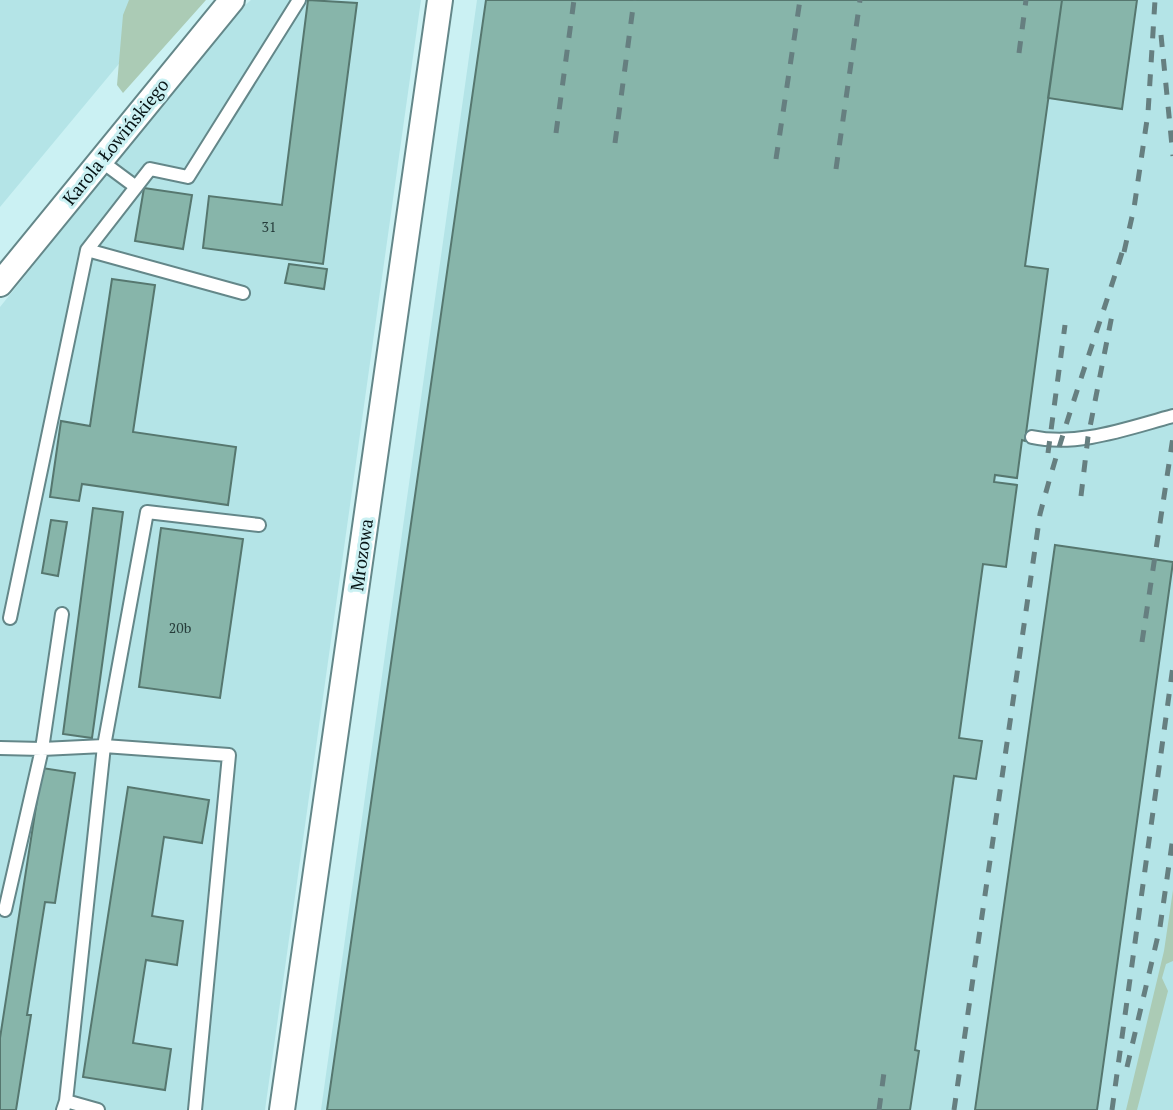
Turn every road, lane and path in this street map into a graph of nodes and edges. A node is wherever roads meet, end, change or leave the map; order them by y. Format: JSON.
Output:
{"nodes":[{"id":1,"x":232,"y":0,"type":"edge"},
{"id":2,"x":299,"y":0,"type":"edge"},
{"id":3,"x":440,"y":0,"type":"edge"},
{"id":4,"x":101,"y":161,"type":"junction"},
{"id":5,"x":136,"y":187,"type":"junction"},
{"id":6,"x":87,"y":250,"type":"junction"},
{"id":7,"x":0,"y":284,"type":"edge"},
{"id":8,"x":243,"y":293,"type":"dead end"},
{"id":9,"x":1173,"y":416,"type":"edge"},
{"id":10,"x":1032,"y":437,"type":"dead end"},
{"id":11,"x":259,"y":525,"type":"dead end"},
{"id":12,"x":62,"y":614,"type":"dead end"},
{"id":13,"x":10,"y":618,"type":"dead end"},
{"id":14,"x":104,"y":746,"type":"junction"},
{"id":15,"x":0,"y":748,"type":"edge"},
{"id":16,"x":41,"y":749,"type":"junction"},
{"id":17,"x":5,"y":910,"type":"dead end"},
{"id":18,"x":64,"y":1105,"type":"edge"},
{"id":19,"x":98,"y":1110,"type":"edge"},
{"id":20,"x":195,"y":1110,"type":"edge"},
{"id":21,"x":282,"y":1110,"type":"edge"}],
"edges":[{"from":1,"to":4,"type":"street","name":"Karola Łowińskiego"},
{"from":2,"to":5,"type":"lane"},
{"from":3,"to":21,"type":"street","name":"Mrozowa"},
{"from":4,"to":5,"type":"lane"},
{"from":4,"to":7,"type":"street","name":"Karola Łowińskiego"},
{"from":5,"to":6,"type":"lane"},
{"from":6,"to":8,"type":"lane"},
{"from":6,"to":13,"type":"lane"},
{"from":9,"to":10,"type":"lane"},
{"from":11,"to":14,"type":"lane"},
{"from":12,"to":16,"type":"lane"},
{"from":14,"to":16,"type":"lane"},
{"from":14,"to":18,"type":"lane"},
{"from":14,"to":20,"type":"lane"},
{"from":15,"to":16,"type":"lane"},
{"from":16,"to":17,"type":"lane"},
{"from":18,"to":19,"type":"lane"}]}
